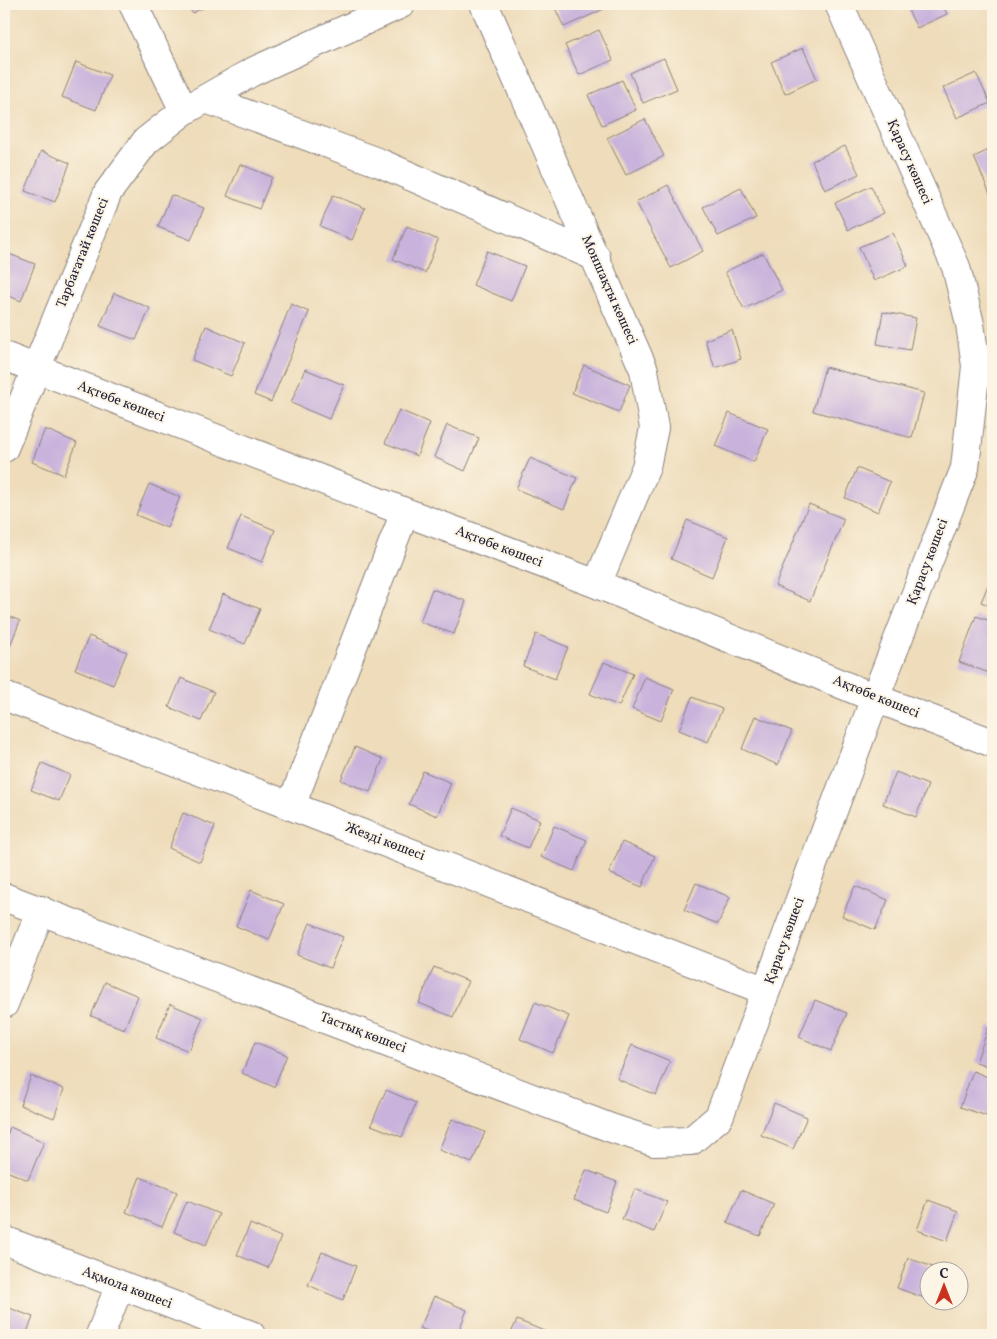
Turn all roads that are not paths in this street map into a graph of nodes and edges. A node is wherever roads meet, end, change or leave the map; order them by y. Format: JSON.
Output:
{"nodes":[{"id":1,"x":133,"y":4,"type":"edge"},
{"id":2,"x":400,"y":4,"type":"edge"},
{"id":3,"x":484,"y":4,"type":"edge"},
{"id":4,"x":838,"y":4,"type":"edge"},
{"id":5,"x":195,"y":105,"type":"junction"},
{"id":6,"x":596,"y":257,"type":"junction"},
{"id":7,"x":4,"y":356,"type":"edge"},
{"id":8,"x":36,"y":369,"type":"junction"},
{"id":9,"x":4,"y":448,"type":"edge"},
{"id":10,"x":405,"y":512,"type":"junction"},
{"id":11,"x":598,"y":584,"type":"junction"},
{"id":12,"x":4,"y":696,"type":"edge"},
{"id":13,"x":875,"y":698,"type":"junction"},
{"id":14,"x":993,"y":743,"type":"edge"},
{"id":15,"x":291,"y":806,"type":"junction"},
{"id":16,"x":4,"y":897,"type":"edge"},
{"id":17,"x":41,"y":910,"type":"junction"},
{"id":18,"x":766,"y":991,"type":"junction"},
{"id":19,"x":4,"y":1004,"type":"edge"},
{"id":20,"x":719,"y":1117,"type":"joint"},
{"id":21,"x":4,"y":1240,"type":"edge"},
{"id":22,"x":120,"y":1285,"type":"junction"},
{"id":23,"x":100,"y":1335,"type":"edge"},
{"id":24,"x":251,"y":1335,"type":"edge"}],
"edges":[{"from":1,"to":5,"type":"street"},
{"from":2,"to":5,"type":"street","name":"Тарбағатай көшесі"},
{"from":3,"to":6,"type":"street","name":"Моншақты көшесі"},
{"from":4,"to":13,"type":"street","name":"Қарасу көшесі"},
{"from":5,"to":6,"type":"street"},
{"from":5,"to":8,"type":"street","name":"Тарбағатай көшесі"},
{"from":6,"to":11,"type":"street","name":"Моншақты көшесі"},
{"from":7,"to":8,"type":"street","name":"Ақтөбе көшесі"},
{"from":8,"to":9,"type":"street","name":"Тарбағатай көшесі"},
{"from":8,"to":10,"type":"street","name":"Ақтөбе көшесі"},
{"from":10,"to":11,"type":"street","name":"Ақтөбе көшесі"},
{"from":10,"to":15,"type":"street"},
{"from":11,"to":13,"type":"street","name":"Ақтөбе көшесі"},
{"from":12,"to":15,"type":"street","name":"Жезді көшесі"},
{"from":13,"to":14,"type":"street","name":"Ақтөбе көшесі"},
{"from":13,"to":18,"type":"street","name":"Қарасу көшесі"},
{"from":15,"to":18,"type":"street","name":"Жезді көшесі"},
{"from":16,"to":17,"type":"street","name":"Тастық көшесі"},
{"from":17,"to":19,"type":"street"},
{"from":17,"to":20,"type":"street","name":"Тастық көшесі"},
{"from":18,"to":20,"type":"street","name":"Қарасу көшесі"},
{"from":21,"to":22,"type":"street","name":"Ақмола көшесі"},
{"from":22,"to":23,"type":"street"},
{"from":22,"to":24,"type":"street","name":"Ақмола көшесі"}]}
